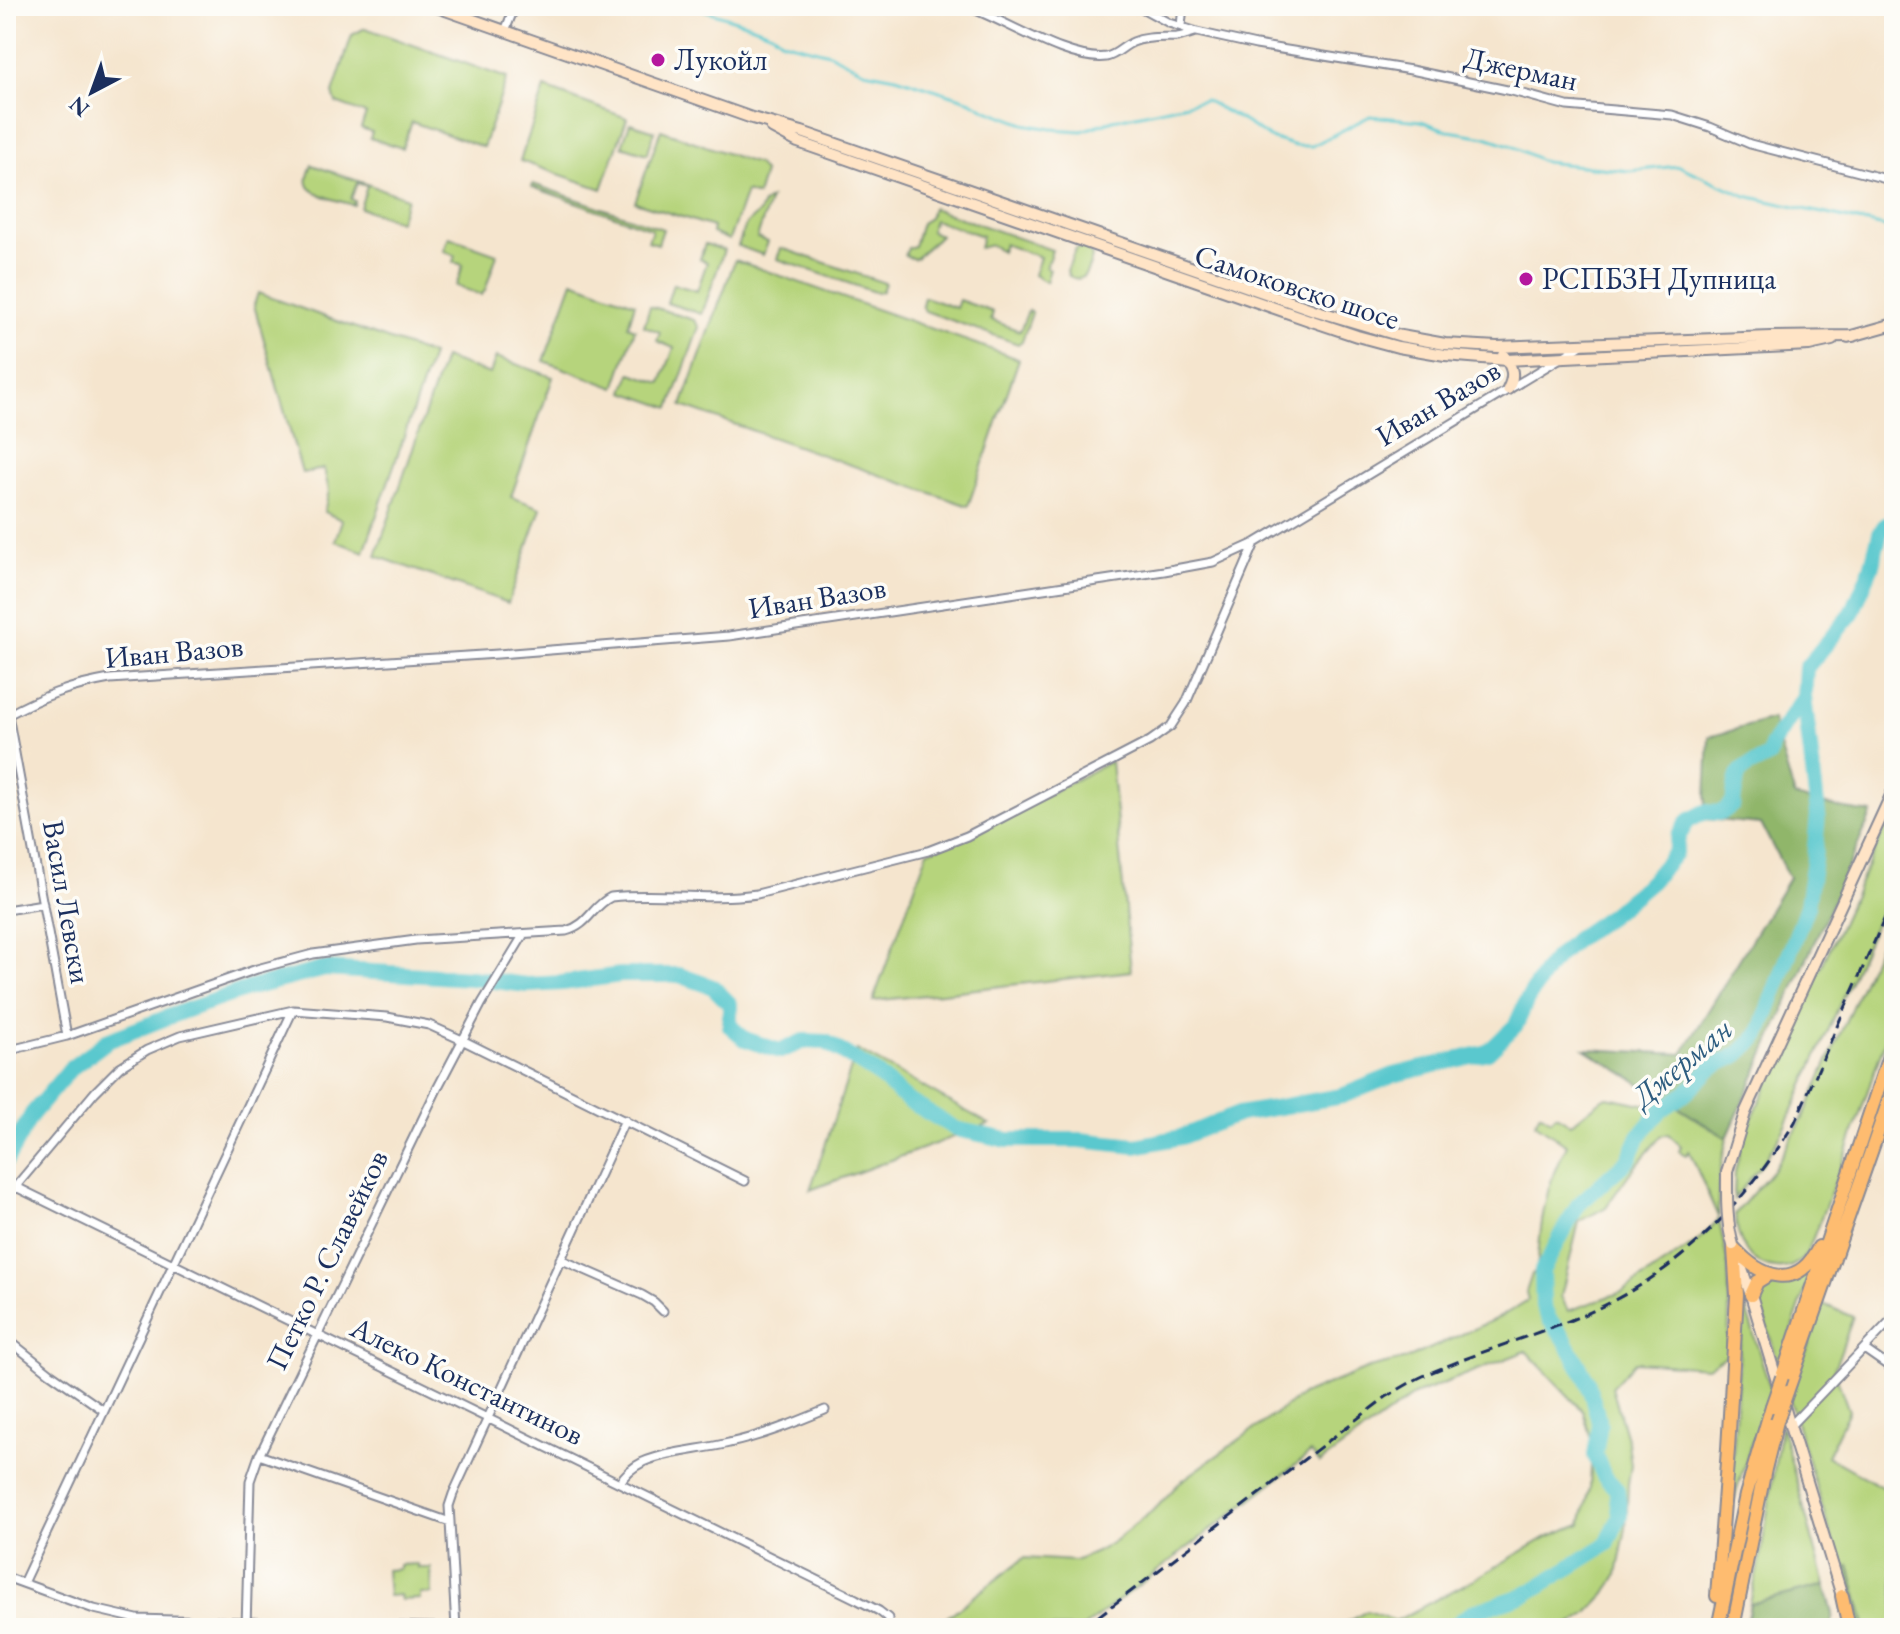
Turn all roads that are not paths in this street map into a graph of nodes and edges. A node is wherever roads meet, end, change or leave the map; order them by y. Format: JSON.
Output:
{"nodes":[{"id":1,"x":434,"y":6,"type":"edge"},
{"id":2,"x":515,"y":6,"type":"edge"},
{"id":3,"x":965,"y":6,"type":"edge"},
{"id":4,"x":1183,"y":6,"type":"edge"},
{"id":5,"x":1141,"y":7,"type":"edge"},
{"id":6,"x":1181,"y":26,"type":"junction"},
{"id":7,"x":505,"y":31,"type":"junction"},
{"id":8,"x":1197,"y":32,"type":"junction"},
{"id":9,"x":752,"y":118,"type":"junction"},
{"id":10,"x":1894,"y":181,"type":"edge"},
{"id":11,"x":1894,"y":324,"type":"edge"},
{"id":12,"x":1853,"y":336,"type":"junction"},
{"id":13,"x":1582,"y":345,"type":"junction"},
{"id":14,"x":1497,"y":347,"type":"junction"},
{"id":15,"x":1561,"y":357,"type":"junction"},
{"id":16,"x":1507,"y":360,"type":"junction"},
{"id":17,"x":1508,"y":389,"type":"junction"},
{"id":18,"x":1255,"y":543,"type":"junction"},
{"id":19,"x":7,"y":716,"type":"edge"},
{"id":20,"x":1894,"y":789,"type":"edge"},
{"id":21,"x":43,"y":904,"type":"junction"},
{"id":22,"x":6,"y":910,"type":"edge"},
{"id":23,"x":524,"y":934,"type":"junction"},
{"id":24,"x":293,"y":1010,"type":"junction"},
{"id":25,"x":67,"y":1036,"type":"junction"},
{"id":26,"x":462,"y":1040,"type":"junction"},
{"id":27,"x":1894,"y":1041,"type":"edge"},
{"id":28,"x":6,"y":1051,"type":"edge"},
{"id":29,"x":1894,"y":1086,"type":"edge"},
{"id":30,"x":625,"y":1120,"type":"junction"},
{"id":31,"x":745,"y":1181,"type":"dead end"},
{"id":32,"x":14,"y":1186,"type":"junction"},
{"id":33,"x":6,"y":1198,"type":"edge"},
{"id":34,"x":1837,"y":1208,"type":"junction"},
{"id":35,"x":1733,"y":1247,"type":"junction"},
{"id":36,"x":560,"y":1259,"type":"junction"},
{"id":37,"x":172,"y":1264,"type":"junction"},
{"id":38,"x":1770,"y":1274,"type":"junction"},
{"id":39,"x":1751,"y":1295,"type":"junction"},
{"id":40,"x":663,"y":1311,"type":"dead end"},
{"id":41,"x":1894,"y":1317,"type":"edge"},
{"id":42,"x":317,"y":1335,"type":"junction"},
{"id":43,"x":6,"y":1338,"type":"edge"},
{"id":44,"x":1864,"y":1349,"type":"junction"},
{"id":45,"x":1894,"y":1370,"type":"edge"},
{"id":46,"x":103,"y":1410,"type":"junction"},
{"id":47,"x":825,"y":1410,"type":"dead end"},
{"id":48,"x":487,"y":1418,"type":"junction"},
{"id":49,"x":1790,"y":1426,"type":"junction"},
{"id":50,"x":259,"y":1455,"type":"junction"},
{"id":51,"x":620,"y":1483,"type":"junction"},
{"id":52,"x":1749,"y":1483,"type":"junction"},
{"id":53,"x":450,"y":1522,"type":"junction"},
{"id":54,"x":6,"y":1577,"type":"edge"},
{"id":55,"x":23,"y":1583,"type":"junction"},
{"id":56,"x":1717,"y":1596,"type":"junction"},
{"id":57,"x":1842,"y":1596,"type":"junction"},
{"id":58,"x":1737,"y":1605,"type":"junction"},
{"id":59,"x":137,"y":1623,"type":"edge"},
{"id":60,"x":246,"y":1625,"type":"edge"},
{"id":61,"x":456,"y":1628,"type":"edge"},
{"id":62,"x":468,"y":1628,"type":"edge"},
{"id":63,"x":889,"y":1628,"type":"edge"},
{"id":64,"x":1711,"y":1628,"type":"edge"},
{"id":65,"x":1718,"y":1628,"type":"edge"},
{"id":66,"x":1733,"y":1628,"type":"edge"},
{"id":67,"x":1739,"y":1628,"type":"edge"},
{"id":68,"x":1841,"y":1628,"type":"edge"},
{"id":69,"x":1849,"y":1628,"type":"edge"}],
"edges":[{"from":1,"to":7,"type":"main road","name":"Самоковско шосе"},
{"from":2,"to":7,"type":"street"},
{"from":3,"to":8,"type":"street"},
{"from":4,"to":6,"type":"street"},
{"from":5,"to":6,"type":"street","name":"Джерман"},
{"from":6,"to":8,"type":"street","name":"Джерман"},
{"from":7,"to":9,"type":"main road","name":"Самоковско шосе"},
{"from":8,"to":10,"type":"street","name":"Джерман"},
{"from":9,"to":14,"type":"main road","name":"Самоковско шосе"},
{"from":9,"to":16,"type":"main road","name":"Самоковско шосе"},
{"from":11,"to":12,"type":"main road","name":"Самоковско шосе"},
{"from":12,"to":13,"type":"main road","name":"Самоковско шосе"},
{"from":12,"to":15,"type":"main road","name":"Самоковско шосе"},
{"from":13,"to":14,"type":"main road","name":"Самоковско шосе"},
{"from":13,"to":15,"type":"street","name":"Иван Вазов"},
{"from":14,"to":16,"type":"main road"},
{"from":15,"to":16,"type":"main road","name":"Самоковско шосе"},
{"from":15,"to":17,"type":"street","name":"Иван Вазов"},
{"from":16,"to":17,"type":"main road"},
{"from":17,"to":18,"type":"street","name":"Иван Вазов"},
{"from":18,"to":19,"type":"street","name":"Иван Вазов"},
{"from":18,"to":23,"type":"street"},
{"from":19,"to":21,"type":"street","name":"Васил Левски"},
{"from":20,"to":35,"type":"main road","bridge":true},
{"from":21,"to":22,"type":"street"},
{"from":21,"to":25,"type":"street","name":"Васил Левски"},
{"from":23,"to":25,"type":"street"},
{"from":23,"to":26,"type":"street","name":"Петко Р. Славейков"},
{"from":24,"to":26,"type":"street"},
{"from":24,"to":32,"type":"street"},
{"from":24,"to":37,"type":"street"},
{"from":25,"to":28,"type":"street"},
{"from":26,"to":30,"type":"street"},
{"from":26,"to":42,"type":"street","name":"Петко Р. Славейков"},
{"from":27,"to":34,"type":"main road"},
{"from":29,"to":58,"type":"main road","bridge":true},
{"from":30,"to":31,"type":"street"},
{"from":30,"to":36,"type":"street"},
{"from":32,"to":33,"type":"street"},
{"from":32,"to":37,"type":"street","name":"Алеко Константинов"},
{"from":34,"to":38,"type":"main road"},
{"from":34,"to":52,"type":"main road","bridge":true},
{"from":35,"to":38,"type":"main road"},
{"from":35,"to":39,"type":"main road"},
{"from":35,"to":56,"type":"main road"},
{"from":36,"to":40,"type":"street"},
{"from":36,"to":48,"type":"street"},
{"from":37,"to":42,"type":"street","name":"Алеко Константинов"},
{"from":37,"to":46,"type":"street"},
{"from":38,"to":39,"type":"main road"},
{"from":39,"to":49,"type":"main road"},
{"from":41,"to":44,"type":"street"},
{"from":42,"to":48,"type":"street","name":"Алеко Константинов"},
{"from":42,"to":50,"type":"street","name":"Петко Р. Славейков"},
{"from":43,"to":46,"type":"street"},
{"from":44,"to":45,"type":"street"},
{"from":44,"to":49,"type":"street"},
{"from":46,"to":55,"type":"street"},
{"from":47,"to":51,"type":"street"},
{"from":48,"to":51,"type":"street","name":"Алеко Константинов"},
{"from":48,"to":53,"type":"street"},
{"from":49,"to":57,"type":"main road"},
{"from":50,"to":53,"type":"street"},
{"from":50,"to":60,"type":"street","name":"Петко Р. Славейков"},
{"from":51,"to":63,"type":"street","name":"Алеко Константинов"},
{"from":52,"to":56,"type":"main road"},
{"from":52,"to":65,"type":"main road"},
{"from":53,"to":61,"type":"street"},
{"from":54,"to":55,"type":"street"},
{"from":55,"to":59,"type":"street"},
{"from":56,"to":64,"type":"main road"},
{"from":57,"to":68,"type":"main road"},
{"from":57,"to":69,"type":"main road"},
{"from":58,"to":66,"type":"main road"},
{"from":58,"to":67,"type":"main road"},
{"from":59,"to":60,"type":"street"},
{"from":60,"to":61,"type":"street"},
{"from":61,"to":62,"type":"street"}]}
